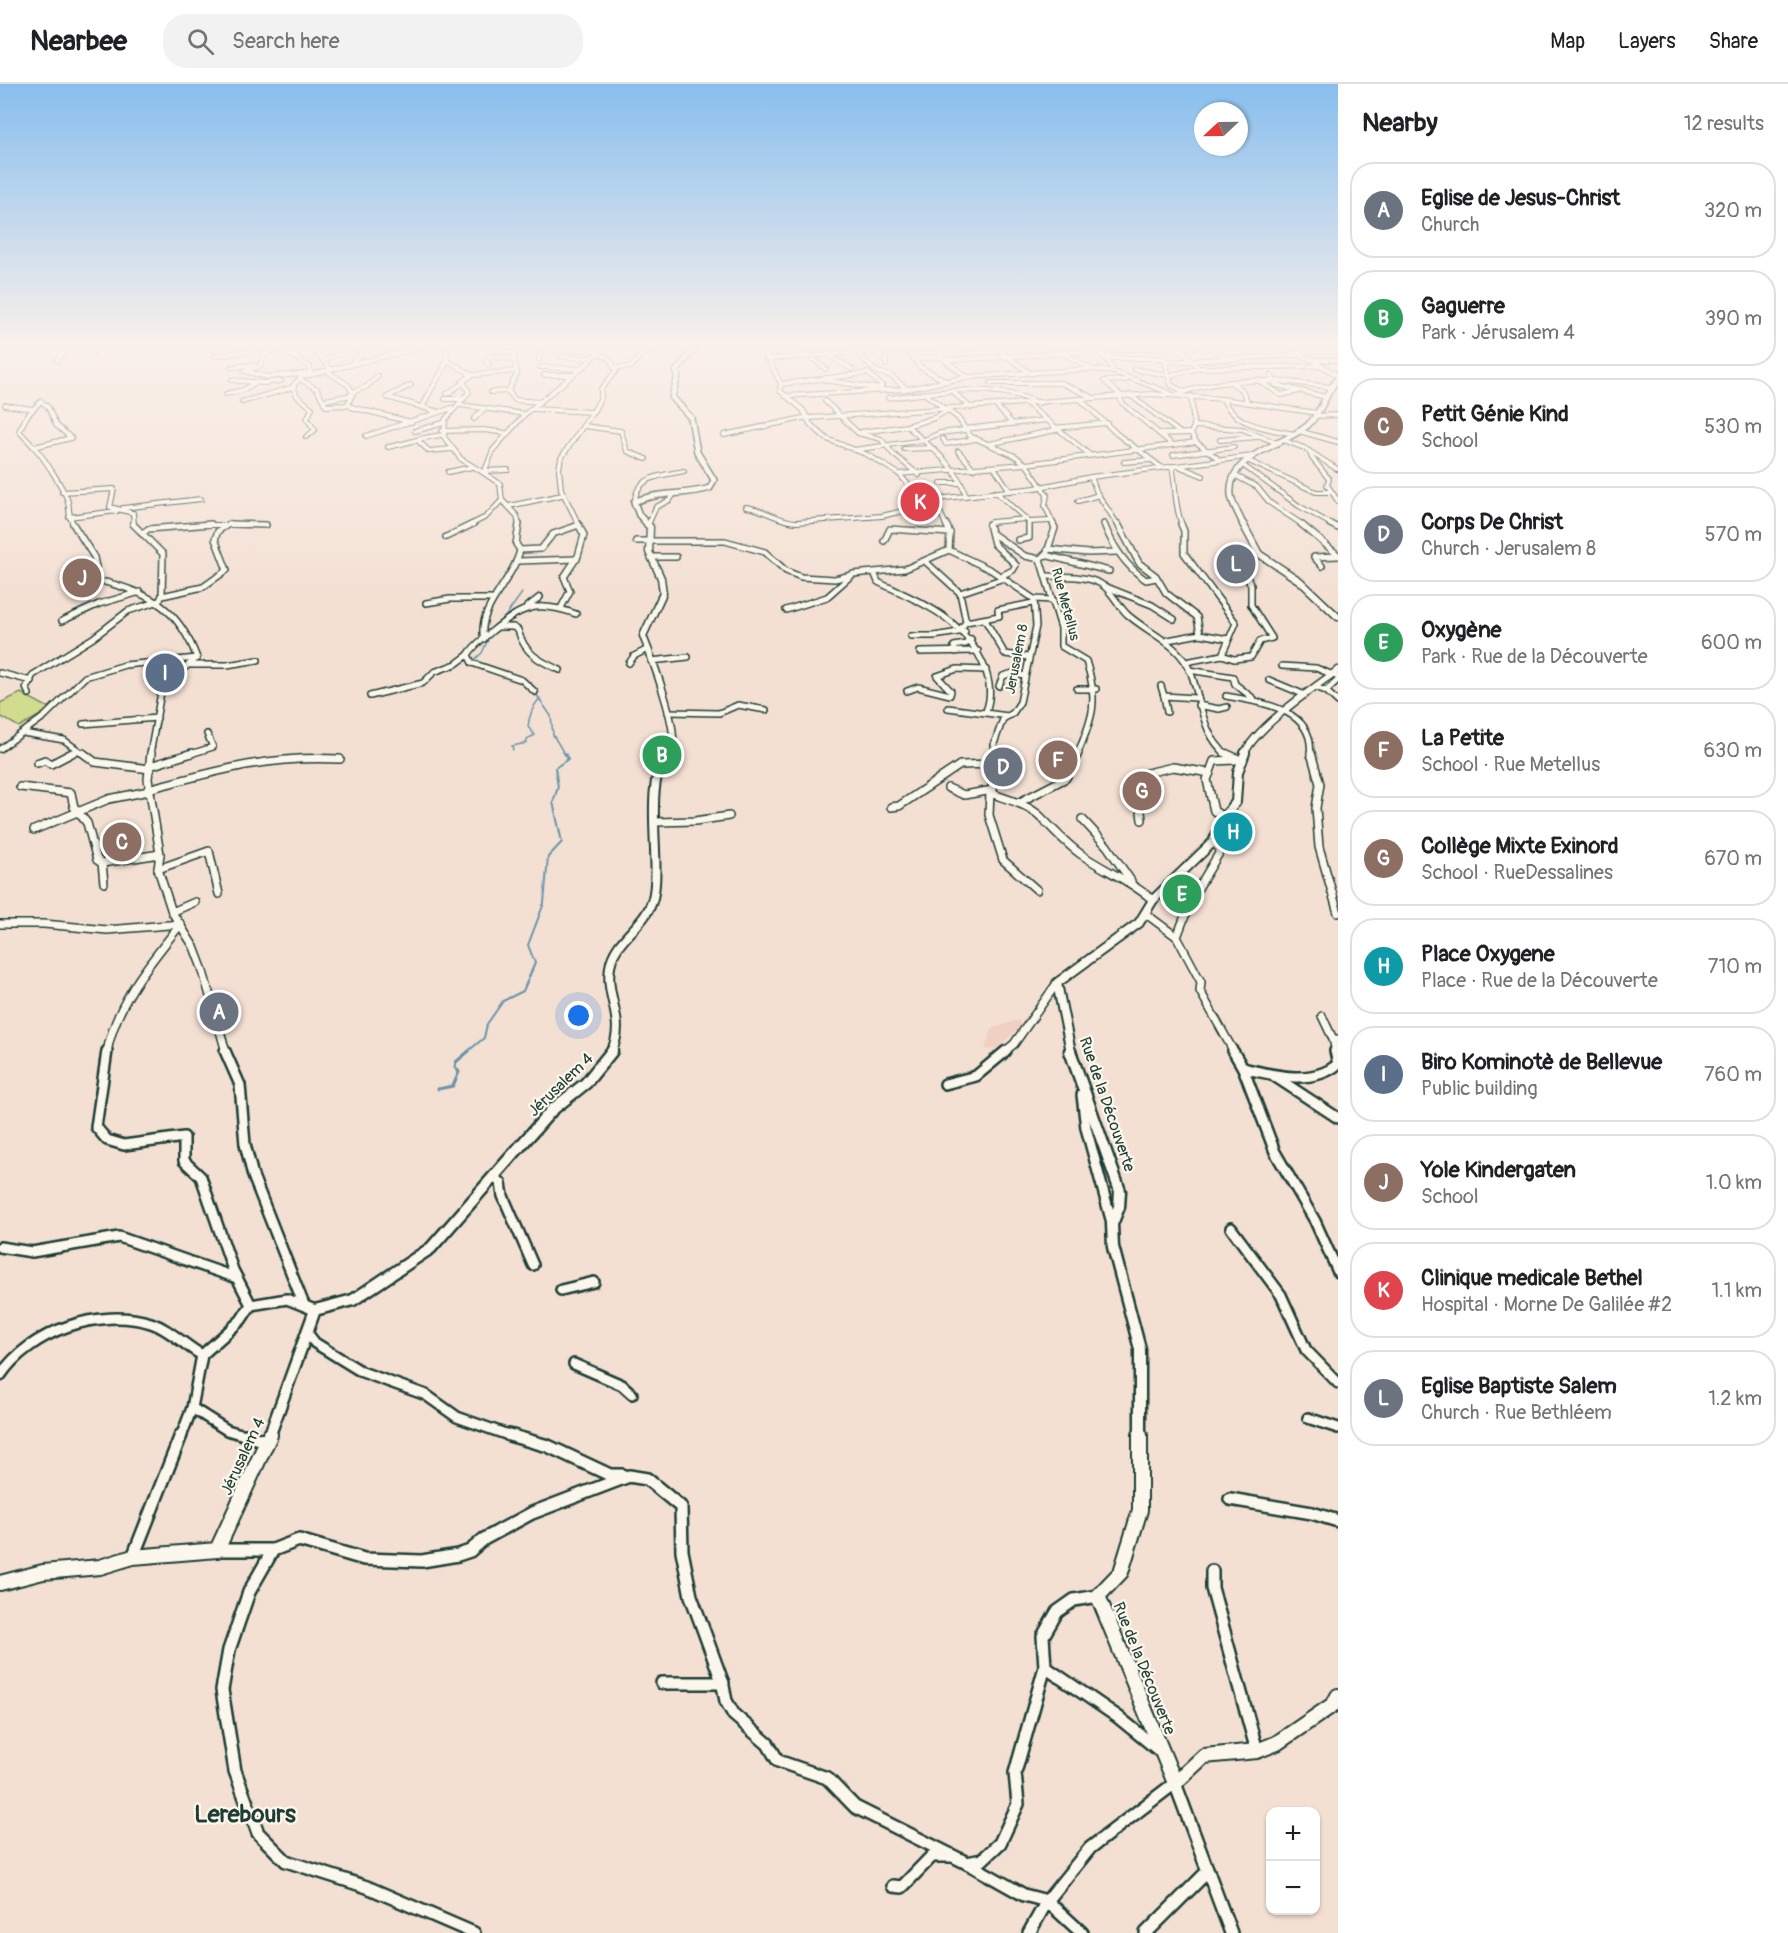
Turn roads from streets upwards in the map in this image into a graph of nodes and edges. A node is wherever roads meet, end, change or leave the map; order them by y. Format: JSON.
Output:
{"nodes":[{"id":1,"x":21,"y":433,"type":"edge"},
{"id":2,"x":66,"y":433,"type":"edge"},
{"id":3,"x":313,"y":433,"type":"edge"},
{"id":4,"x":375,"y":433,"type":"edge"},
{"id":5,"x":441,"y":433,"type":"edge"},
{"id":6,"x":442,"y":433,"type":"edge"},
{"id":7,"x":506,"y":433,"type":"edge"},
{"id":8,"x":579,"y":433,"type":"edge"},
{"id":9,"x":623,"y":433,"type":"edge"},
{"id":10,"x":694,"y":433,"type":"edge"},
{"id":11,"x":733,"y":433,"type":"edge"},
{"id":12,"x":820,"y":433,"type":"edge"},
{"id":13,"x":859,"y":433,"type":"edge"},
{"id":14,"x":916,"y":433,"type":"edge"},
{"id":15,"x":939,"y":433,"type":"edge"},
{"id":16,"x":969,"y":433,"type":"edge"},
{"id":17,"x":1031,"y":433,"type":"edge"},
{"id":18,"x":1032,"y":433,"type":"edge"},
{"id":19,"x":1061,"y":433,"type":"edge"},
{"id":20,"x":1118,"y":433,"type":"edge"},
{"id":21,"x":1167,"y":433,"type":"edge"},
{"id":22,"x":1191,"y":433,"type":"edge"},
{"id":23,"x":1252,"y":433,"type":"edge"},
{"id":24,"x":1296,"y":433,"type":"edge"},
{"id":25,"x":1297,"y":433,"type":"edge"},
{"id":26,"x":1160,"y":434,"type":"joint"},
{"id":27,"x":724,"y":435,"type":"dead end"},
{"id":28,"x":366,"y":436,"type":"dead end"},
{"id":29,"x":1259,"y":436,"type":"junction"},
{"id":30,"x":306,"y":437,"type":"dead end"},
{"id":31,"x":943,"y":439,"type":"dead end"},
{"id":32,"x":976,"y":439,"type":"junction"},
{"id":33,"x":417,"y":440,"type":"junction"},
{"id":34,"x":924,"y":440,"type":"junction"},
{"id":35,"x":1220,"y":440,"type":"dead end"},
{"id":36,"x":1040,"y":441,"type":"dead end"},
{"id":37,"x":1196,"y":442,"type":"junction"},
{"id":38,"x":1280,"y":442,"type":"junction"},
{"id":39,"x":1338,"y":442,"type":"edge"},
{"id":40,"x":886,"y":444,"type":"junction"},
{"id":41,"x":988,"y":444,"type":"junction"},
{"id":42,"x":1173,"y":446,"type":"junction"},
{"id":43,"x":34,"y":447,"type":"junction"},
{"id":44,"x":388,"y":447,"type":"dead end"},
{"id":45,"x":1234,"y":447,"type":"dead end"},
{"id":46,"x":931,"y":448,"type":"junction"},
{"id":47,"x":452,"y":449,"type":"junction"},
{"id":48,"x":904,"y":449,"type":"dead end"},
{"id":49,"x":852,"y":450,"type":"junction"},
{"id":50,"x":1137,"y":450,"type":"junction"},
{"id":51,"x":958,"y":451,"type":"dead end"},
{"id":52,"x":1208,"y":451,"type":"junction"},
{"id":53,"x":1309,"y":451,"type":"junction"},
{"id":54,"x":1090,"y":455,"type":"junction"},
{"id":55,"x":1173,"y":455,"type":"dead end"},
{"id":56,"x":646,"y":459,"type":"dead end"},
{"id":57,"x":1150,"y":459,"type":"junction"},
{"id":58,"x":1220,"y":460,"type":"junction"},
{"id":59,"x":1249,"y":461,"type":"junction"},
{"id":60,"x":1124,"y":462,"type":"dead end"},
{"id":61,"x":1026,"y":464,"type":"junction"},
{"id":62,"x":1174,"y":466,"type":"junction"},
{"id":63,"x":472,"y":467,"type":"junction"},
{"id":64,"x":994,"y":467,"type":"junction"},
{"id":65,"x":1161,"y":467,"type":"junction"},
{"id":66,"x":974,"y":469,"type":"junction"},
{"id":67,"x":1337,"y":469,"type":"edge"},
{"id":68,"x":508,"y":470,"type":"dead end"},
{"id":69,"x":1144,"y":470,"type":"junction"},
{"id":70,"x":684,"y":471,"type":"dead end"},
{"id":71,"x":448,"y":472,"type":"dead end"},
{"id":72,"x":484,"y":472,"type":"junction"},
{"id":73,"x":954,"y":472,"type":"junction"},
{"id":74,"x":900,"y":474,"type":"junction"},
{"id":75,"x":919,"y":475,"type":"junction"},
{"id":76,"x":1234,"y":475,"type":"junction"},
{"id":77,"x":1203,"y":476,"type":"dead end"},
{"id":78,"x":1091,"y":477,"type":"junction"},
{"id":79,"x":1155,"y":477,"type":"dead end"},
{"id":80,"x":1266,"y":482,"type":"junction"},
{"id":81,"x":941,"y":483,"type":"dead end"},
{"id":82,"x":961,"y":483,"type":"junction"},
{"id":83,"x":1043,"y":487,"type":"junction"},
{"id":84,"x":1257,"y":487,"type":"junction"},
{"id":85,"x":1010,"y":491,"type":"junction"},
{"id":86,"x":62,"y":492,"type":"junction"},
{"id":87,"x":996,"y":492,"type":"junction"},
{"id":88,"x":1331,"y":492,"type":"junction"},
{"id":89,"x":674,"y":494,"type":"junction"},
{"id":90,"x":562,"y":495,"type":"junction"},
{"id":91,"x":1099,"y":495,"type":"junction"},
{"id":92,"x":966,"y":496,"type":"junction"},
{"id":93,"x":201,"y":499,"type":"dead end"},
{"id":94,"x":502,"y":500,"type":"junction"},
{"id":95,"x":635,"y":501,"type":"junction"},
{"id":96,"x":937,"y":501,"type":"junction"},
{"id":97,"x":1078,"y":501,"type":"dead end"},
{"id":98,"x":1338,"y":501,"type":"edge"},
{"id":99,"x":509,"y":506,"type":"junction"},
{"id":100,"x":746,"y":507,"type":"dead end"},
{"id":101,"x":124,"y":509,"type":"junction"},
{"id":102,"x":69,"y":517,"type":"junction"},
{"id":103,"x":1028,"y":520,"type":"junction"},
{"id":104,"x":1050,"y":521,"type":"junction"},
{"id":105,"x":230,"y":524,"type":"junction"},
{"id":106,"x":1104,"y":524,"type":"dead end"},
{"id":107,"x":1331,"y":524,"type":"junction"},
{"id":108,"x":1338,"y":524,"type":"edge"},
{"id":109,"x":266,"y":525,"type":"dead end"},
{"id":110,"x":579,"y":525,"type":"junction"},
{"id":111,"x":648,"y":525,"type":"junction"},
{"id":112,"x":1338,"y":528,"type":"edge"},
{"id":113,"x":950,"y":533,"type":"junction"},
{"id":114,"x":142,"y":534,"type":"junction"},
{"id":115,"x":993,"y":534,"type":"junction"},
{"id":116,"x":446,"y":537,"type":"dead end"},
{"id":117,"x":1018,"y":540,"type":"dead end"},
{"id":118,"x":636,"y":541,"type":"dead end"},
{"id":119,"x":651,"y":541,"type":"junction"},
{"id":120,"x":884,"y":541,"type":"dead end"},
{"id":121,"x":520,"y":550,"type":"junction"},
{"id":122,"x":949,"y":550,"type":"junction"},
{"id":123,"x":1117,"y":552,"type":"junction"},
{"id":124,"x":1258,"y":553,"type":"junction"},
{"id":125,"x":1044,"y":554,"type":"junction"},
{"id":126,"x":1338,"y":555,"type":"edge"},
{"id":127,"x":652,"y":557,"type":"junction"},
{"id":128,"x":676,"y":557,"type":"dead end"},
{"id":129,"x":577,"y":559,"type":"junction"},
{"id":130,"x":518,"y":561,"type":"junction"},
{"id":131,"x":926,"y":562,"type":"junction"},
{"id":132,"x":1322,"y":566,"type":"dead end"},
{"id":133,"x":1109,"y":571,"type":"dead end"},
{"id":134,"x":874,"y":572,"type":"junction"},
{"id":135,"x":92,"y":573,"type":"dead end"},
{"id":136,"x":853,"y":574,"type":"junction"},
{"id":137,"x":1047,"y":576,"type":"junction"},
{"id":138,"x":1002,"y":577,"type":"junction"},
{"id":139,"x":1156,"y":578,"type":"junction"},
{"id":140,"x":105,"y":582,"type":"dead end"},
{"id":141,"x":1104,"y":586,"type":"junction"},
{"id":142,"x":140,"y":592,"type":"junction"},
{"id":143,"x":960,"y":593,"type":"junction"},
{"id":144,"x":540,"y":597,"type":"dead end"},
{"id":145,"x":161,"y":598,"type":"junction"},
{"id":146,"x":491,"y":599,"type":"junction"},
{"id":147,"x":1053,"y":600,"type":"junction"},
{"id":148,"x":1034,"y":601,"type":"junction"},
{"id":149,"x":426,"y":603,"type":"dead end"},
{"id":150,"x":527,"y":607,"type":"junction"},
{"id":151,"x":561,"y":608,"type":"junction"},
{"id":152,"x":786,"y":610,"type":"dead end"},
{"id":153,"x":576,"y":614,"type":"dead end"},
{"id":154,"x":1338,"y":617,"type":"edge"},
{"id":155,"x":1174,"y":619,"type":"dead end"},
{"id":156,"x":985,"y":620,"type":"junction"},
{"id":157,"x":62,"y":621,"type":"dead end"},
{"id":158,"x":498,"y":627,"type":"junction"},
{"id":159,"x":964,"y":627,"type":"junction"},
{"id":160,"x":1200,"y":634,"type":"junction"},
{"id":161,"x":911,"y":636,"type":"dead end"},
{"id":162,"x":484,"y":639,"type":"junction"},
{"id":163,"x":971,"y":639,"type":"junction"},
{"id":164,"x":1228,"y":639,"type":"junction"},
{"id":165,"x":1168,"y":640,"type":"junction"},
{"id":166,"x":646,"y":651,"type":"junction"},
{"id":167,"x":978,"y":651,"type":"junction"},
{"id":168,"x":920,"y":652,"type":"dead end"},
{"id":169,"x":956,"y":652,"type":"junction"},
{"id":170,"x":468,"y":655,"type":"junction"},
{"id":171,"x":1222,"y":655,"type":"junction"},
{"id":172,"x":688,"y":657,"type":"dead end"},
{"id":173,"x":1028,"y":657,"type":"junction"},
{"id":174,"x":197,"y":658,"type":"junction"},
{"id":175,"x":258,"y":660,"type":"dead end"},
{"id":176,"x":651,"y":661,"type":"junction"},
{"id":177,"x":1186,"y":662,"type":"junction"},
{"id":178,"x":630,"y":663,"type":"dead end"},
{"id":179,"x":191,"y":665,"type":"junction"},
{"id":180,"x":1282,"y":666,"type":"dead end"},
{"id":181,"x":560,"y":670,"type":"dead end"},
{"id":182,"x":986,"y":670,"type":"junction"},
{"id":183,"x":1189,"y":670,"type":"junction"},
{"id":184,"x":0,"y":673,"type":"edge"},
{"id":185,"x":1337,"y":674,"type":"edge"},
{"id":186,"x":1024,"y":676,"type":"junction"},
{"id":187,"x":988,"y":679,"type":"junction"},
{"id":188,"x":1269,"y":680,"type":"dead end"},
{"id":189,"x":30,"y":681,"type":"junction"},
{"id":190,"x":1161,"y":686,"type":"dead end"},
{"id":191,"x":1315,"y":687,"type":"junction"},
{"id":192,"x":1077,"y":689,"type":"dead end"},
{"id":193,"x":1096,"y":689,"type":"junction"},
{"id":194,"x":908,"y":691,"type":"dead end"},
{"id":195,"x":1326,"y":691,"type":"junction"},
{"id":196,"x":534,"y":692,"type":"dead end"},
{"id":197,"x":29,"y":694,"type":"dead end"},
{"id":198,"x":1305,"y":695,"type":"junction"},
{"id":199,"x":370,"y":696,"type":"dead end"},
{"id":200,"x":1164,"y":696,"type":"junction"},
{"id":201,"x":1226,"y":696,"type":"dead end"},
{"id":202,"x":1255,"y":700,"type":"junction"},
{"id":203,"x":1197,"y":702,"type":"junction"},
{"id":204,"x":1338,"y":702,"type":"edge"},
{"id":205,"x":1227,"y":707,"type":"dead end"},
{"id":206,"x":948,"y":708,"type":"dead end"},
{"id":207,"x":766,"y":710,"type":"dead end"},
{"id":208,"x":986,"y":711,"type":"junction"},
{"id":209,"x":1284,"y":711,"type":"junction"},
{"id":210,"x":668,"y":712,"type":"junction"},
{"id":211,"x":1167,"y":712,"type":"dead end"},
{"id":212,"x":1008,"y":716,"type":"junction"},
{"id":213,"x":157,"y":718,"type":"junction"},
{"id":214,"x":82,"y":723,"type":"dead end"},
{"id":215,"x":23,"y":733,"type":"junction"},
{"id":216,"x":207,"y":734,"type":"dead end"},
{"id":217,"x":0,"y":749,"type":"edge"},
{"id":218,"x":77,"y":751,"type":"junction"},
{"id":219,"x":340,"y":759,"type":"dead end"},
{"id":220,"x":1239,"y":760,"type":"junction"},
{"id":221,"x":37,"y":763,"type":"dead end"},
{"id":222,"x":994,"y":764,"type":"junction"},
{"id":223,"x":150,"y":767,"type":"junction"},
{"id":224,"x":1210,"y":773,"type":"junction"},
{"id":225,"x":20,"y":787,"type":"dead end"},
{"id":226,"x":948,"y":788,"type":"dead end"},
{"id":227,"x":148,"y":790,"type":"junction"},
{"id":228,"x":991,"y":791,"type":"junction"},
{"id":229,"x":1018,"y":803,"type":"junction"},
{"id":230,"x":891,"y":807,"type":"dead end"},
{"id":231,"x":80,"y":809,"type":"junction"},
{"id":232,"x":729,"y":816,"type":"dead end"},
{"id":233,"x":1224,"y":817,"type":"junction"},
{"id":234,"x":1082,"y":819,"type":"dead end"},
{"id":235,"x":1143,"y":820,"type":"dead end"},
{"id":236,"x":656,"y":822,"type":"junction"},
{"id":237,"x":34,"y":830,"type":"dead end"},
{"id":238,"x":1213,"y":842,"type":"junction"},
{"id":239,"x":160,"y":854,"type":"junction"},
{"id":240,"x":102,"y":863,"type":"junction"},
{"id":241,"x":158,"y":869,"type":"junction"},
{"id":242,"x":1132,"y":882,"type":"junction"},
{"id":243,"x":104,"y":883,"type":"dead end"},
{"id":244,"x":1037,"y":890,"type":"dead end"},
{"id":245,"x":219,"y":894,"type":"dead end"},
{"id":246,"x":1154,"y":900,"type":"junction"},
{"id":247,"x":195,"y":902,"type":"dead end"},
{"id":248,"x":172,"y":912,"type":"junction"},
{"id":249,"x":1338,"y":913,"type":"edge"},
{"id":250,"x":1146,"y":914,"type":"junction"},
{"id":251,"x":0,"y":924,"type":"edge"},
{"id":252,"x":181,"y":924,"type":"junction"},
{"id":253,"x":1178,"y":937,"type":"junction"},
{"id":254,"x":1057,"y":983,"type":"junction"},
{"id":255,"x":1322,"y":1016,"type":"dead end"},
{"id":256,"x":1336,"y":1039,"type":"edge"},
{"id":257,"x":1243,"y":1068,"type":"junction"},
{"id":258,"x":1273,"y":1075,"type":"junction"},
{"id":259,"x":945,"y":1084,"type":"dead end"},
{"id":260,"x":1338,"y":1118,"type":"edge"},
{"id":261,"x":494,"y":1177,"type":"junction"},
{"id":262,"x":1231,"y":1228,"type":"dead end"},
{"id":263,"x":0,"y":1247,"type":"edge"},
{"id":264,"x":533,"y":1265,"type":"dead end"},
{"id":265,"x":1338,"y":1272,"type":"edge"},
{"id":266,"x":237,"y":1278,"type":"junction"},
{"id":267,"x":594,"y":1282,"type":"dead end"},
{"id":268,"x":561,"y":1290,"type":"dead end"},
{"id":269,"x":251,"y":1305,"type":"junction"},
{"id":270,"x":304,"y":1305,"type":"junction"},
{"id":271,"x":315,"y":1310,"type":"junction"},
{"id":272,"x":308,"y":1335,"type":"junction"},
{"id":273,"x":202,"y":1355,"type":"junction"},
{"id":274,"x":574,"y":1364,"type":"dead end"},
{"id":275,"x":0,"y":1376,"type":"edge"},
{"id":276,"x":1338,"y":1383,"type":"edge"},
{"id":277,"x":632,"y":1394,"type":"dead end"},
{"id":278,"x":192,"y":1408,"type":"junction"},
{"id":279,"x":1308,"y":1418,"type":"dead end"},
{"id":280,"x":1320,"y":1426,"type":"dead end"},
{"id":281,"x":1338,"y":1429,"type":"edge"},
{"id":282,"x":266,"y":1441,"type":"junction"},
{"id":283,"x":629,"y":1476,"type":"junction"},
{"id":284,"x":1230,"y":1499,"type":"dead end"},
{"id":285,"x":1338,"y":1521,"type":"edge"},
{"id":286,"x":217,"y":1550,"type":"junction"},
{"id":287,"x":273,"y":1550,"type":"junction"},
{"id":288,"x":133,"y":1557,"type":"junction"},
{"id":289,"x":1212,"y":1570,"type":"dead end"},
{"id":290,"x":0,"y":1582,"type":"edge"},
{"id":291,"x":1098,"y":1596,"type":"junction"},
{"id":292,"x":1045,"y":1667,"type":"junction"},
{"id":293,"x":662,"y":1683,"type":"dead end"},
{"id":294,"x":723,"y":1683,"type":"junction"},
{"id":295,"x":1338,"y":1696,"type":"edge"},
{"id":296,"x":1257,"y":1751,"type":"junction"},
{"id":297,"x":1162,"y":1753,"type":"junction"},
{"id":298,"x":1174,"y":1783,"type":"junction"},
{"id":299,"x":951,"y":1856,"type":"junction"},
{"id":300,"x":967,"y":1863,"type":"junction"},
{"id":301,"x":1208,"y":1871,"type":"junction"},
{"id":302,"x":893,"y":1886,"type":"dead end"},
{"id":303,"x":1047,"y":1901,"type":"junction"},
{"id":304,"x":474,"y":1933,"type":"edge"},
{"id":305,"x":1029,"y":1933,"type":"edge"},
{"id":306,"x":1082,"y":1933,"type":"edge"},
{"id":307,"x":1146,"y":1933,"type":"edge"},
{"id":308,"x":1231,"y":1933,"type":"edge"}],
"edges":[{"from":1,"to":43,"type":"street"},
{"from":2,"to":43,"type":"street"},
{"from":3,"to":30,"type":"street"},
{"from":4,"to":28,"type":"street"},
{"from":5,"to":33,"type":"street"},
{"from":6,"to":47,"type":"street"},
{"from":7,"to":72,"type":"street"},
{"from":8,"to":90,"type":"street"},
{"from":9,"to":56,"type":"street"},
{"from":10,"to":89,"type":"street"},
{"from":11,"to":27,"type":"street"},
{"from":12,"to":49,"type":"street"},
{"from":13,"to":40,"type":"street"},
{"from":14,"to":34,"type":"street"},
{"from":15,"to":34,"type":"street"},
{"from":16,"to":32,"type":"street","name":"Rue Metellus"},
{"from":17,"to":41,"type":"street"},
{"from":18,"to":36,"type":"street"},
{"from":19,"to":54,"type":"street"},
{"from":20,"to":50,"type":"street"},
{"from":21,"to":26,"type":"street"},
{"from":22,"to":37,"type":"street"},
{"from":23,"to":29,"type":"street"},
{"from":24,"to":38,"type":"street"},
{"from":25,"to":39,"type":"street"},
{"from":26,"to":42,"type":"street"},
{"from":29,"to":35,"type":"street"},
{"from":29,"to":38,"type":"street"},
{"from":31,"to":32,"type":"street"},
{"from":32,"to":41,"type":"street","name":"Rue Metellus"},
{"from":33,"to":44,"type":"street"},
{"from":33,"to":47,"type":"street"},
{"from":34,"to":40,"type":"street"},
{"from":34,"to":46,"type":"street"},
{"from":37,"to":42,"type":"street"},
{"from":37,"to":52,"type":"street"},
{"from":38,"to":53,"type":"street"},
{"from":38,"to":59,"type":"street"},
{"from":40,"to":49,"type":"street"},
{"from":40,"to":75,"type":"street"},
{"from":41,"to":61,"type":"street","name":"Rue Metellus"},
{"from":42,"to":50,"type":"street"},
{"from":43,"to":86,"type":"street"},
{"from":45,"to":52,"type":"street"},
{"from":46,"to":48,"type":"street"},
{"from":46,"to":73,"type":"street"},
{"from":47,"to":63,"type":"street"},
{"from":49,"to":74,"type":"street"},
{"from":50,"to":54,"type":"street"},
{"from":50,"to":57,"type":"street"},
{"from":51,"to":66,"type":"street"},
{"from":52,"to":55,"type":"street"},
{"from":52,"to":58,"type":"street"},
{"from":53,"to":67,"type":"street"},
{"from":53,"to":88,"type":"street"},
{"from":54,"to":61,"type":"street"},
{"from":57,"to":60,"type":"street"},
{"from":57,"to":65,"type":"street"},
{"from":58,"to":59,"type":"street"},
{"from":58,"to":62,"type":"street"},
{"from":59,"to":76,"type":"street"},
{"from":59,"to":80,"type":"street"},
{"from":59,"to":88,"type":"street"},
{"from":61,"to":64,"type":"street"},
{"from":61,"to":83,"type":"street","name":"Rue Metellus"},
{"from":62,"to":65,"type":"street"},
{"from":62,"to":77,"type":"street"},
{"from":62,"to":164,"type":"street"},
{"from":63,"to":71,"type":"street"},
{"from":63,"to":72,"type":"street"},
{"from":64,"to":66,"type":"street"},
{"from":64,"to":85,"type":"street"},
{"from":65,"to":69,"type":"street"},
{"from":66,"to":73,"type":"street"},
{"from":68,"to":72,"type":"street"},
{"from":69,"to":78,"type":"street"},
{"from":69,"to":79,"type":"street"},
{"from":70,"to":95,"type":"street"},
{"from":72,"to":94,"type":"street"},
{"from":73,"to":75,"type":"street"},
{"from":73,"to":82,"type":"street"},
{"from":74,"to":75,"type":"street"},
{"from":74,"to":96,"type":"street"},
{"from":76,"to":84,"type":"street"},
{"from":76,"to":124,"type":"street"},
{"from":78,"to":83,"type":"street"},
{"from":78,"to":91,"type":"street"},
{"from":80,"to":84,"type":"street"},
{"from":80,"to":107,"type":"street"},
{"from":81,"to":82,"type":"street"},
{"from":82,"to":92,"type":"street"},
{"from":83,"to":85,"type":"street"},
{"from":83,"to":104,"type":"street","name":"Rue Metellus"},
{"from":84,"to":126,"type":"street"},
{"from":85,"to":87,"type":"street"},
{"from":86,"to":101,"type":"street"},
{"from":86,"to":102,"type":"street"},
{"from":87,"to":92,"type":"street"},
{"from":87,"to":103,"type":"street"},
{"from":88,"to":98,"type":"street"},
{"from":89,"to":95,"type":"street"},
{"from":89,"to":111,"type":"street"},
{"from":90,"to":99,"type":"street"},
{"from":90,"to":110,"type":"street"},
{"from":91,"to":97,"type":"street"},
{"from":91,"to":139,"type":"street"},
{"from":92,"to":96,"type":"street"},
{"from":93,"to":101,"type":"street"},
{"from":94,"to":99,"type":"street"},
{"from":94,"to":116,"type":"street"},
{"from":95,"to":111,"type":"street"},
{"from":96,"to":100,"type":"street"},
{"from":96,"to":113,"type":"street"},
{"from":99,"to":121,"type":"street"},
{"from":101,"to":102,"type":"street"},
{"from":101,"to":114,"type":"street"},
{"from":102,"to":135,"type":"street"},
{"from":103,"to":104,"type":"street"},
{"from":103,"to":115,"type":"street"},
{"from":103,"to":117,"type":"street"},
{"from":104,"to":125,"type":"street","name":"Rue Metellus"},
{"from":105,"to":109,"type":"street"},
{"from":105,"to":114,"type":"street"},
{"from":105,"to":145,"type":"street"},
{"from":106,"to":123,"type":"street"},
{"from":107,"to":108,"type":"street"},
{"from":107,"to":112,"type":"street"},
{"from":110,"to":121,"type":"street"},
{"from":110,"to":129,"type":"street"},
{"from":111,"to":119,"type":"street"},
{"from":113,"to":120,"type":"street"},
{"from":113,"to":122,"type":"street"},
{"from":114,"to":145,"type":"street"},
{"from":115,"to":125,"type":"street"},
{"from":115,"to":138,"type":"street"},
{"from":118,"to":119,"type":"street"},
{"from":119,"to":127,"type":"street"},
{"from":119,"to":136,"type":"street"},
{"from":121,"to":130,"type":"street"},
{"from":122,"to":131,"type":"street"},
{"from":122,"to":138,"type":"street"},
{"from":123,"to":125,"type":"street"},
{"from":123,"to":139,"type":"street"},
{"from":124,"to":154,"type":"street"},
{"from":124,"to":171,"type":"street"},
{"from":125,"to":133,"type":"street"},
{"from":125,"to":137,"type":"street","name":"Rue Metellus"},
{"from":126,"to":132,"type":"street"},
{"from":127,"to":128,"type":"street"},
{"from":127,"to":166,"type":"street"},
{"from":129,"to":130,"type":"street"},
{"from":129,"to":151,"type":"street"},
{"from":130,"to":146,"type":"street"},
{"from":131,"to":134,"type":"street"},
{"from":131,"to":143,"type":"street"},
{"from":134,"to":136,"type":"street"},
{"from":134,"to":159,"type":"street"},
{"from":136,"to":152,"type":"street"},
{"from":137,"to":141,"type":"street"},
{"from":137,"to":147,"type":"street","name":"Rue Metellus"},
{"from":138,"to":143,"type":"street"},
{"from":138,"to":148,"type":"street"},
{"from":139,"to":160,"type":"street"},
{"from":140,"to":142,"type":"street"},
{"from":141,"to":155,"type":"street"},
{"from":141,"to":165,"type":"street"},
{"from":142,"to":145,"type":"street"},
{"from":142,"to":157,"type":"street"},
{"from":143,"to":159,"type":"street"},
{"from":144,"to":150,"type":"street"},
{"from":145,"to":174,"type":"street"},
{"from":145,"to":189,"type":"street"},
{"from":146,"to":149,"type":"street"},
{"from":146,"to":162,"type":"street"},
{"from":147,"to":148,"type":"street"},
{"from":147,"to":193,"type":"street","name":"Rue Metellus"},
{"from":148,"to":156,"type":"street"},
{"from":148,"to":173,"type":"street","name":"Jerusalem 8"},
{"from":150,"to":151,"type":"street"},
{"from":150,"to":158,"type":"street"},
{"from":151,"to":153,"type":"street"},
{"from":156,"to":159,"type":"street"},
{"from":156,"to":173,"type":"street"},
{"from":158,"to":162,"type":"street"},
{"from":158,"to":181,"type":"street"},
{"from":159,"to":161,"type":"street"},
{"from":159,"to":163,"type":"street"},
{"from":160,"to":164,"type":"street"},
{"from":160,"to":165,"type":"street"},
{"from":162,"to":170,"type":"street"},
{"from":163,"to":167,"type":"street"},
{"from":163,"to":169,"type":"street"},
{"from":164,"to":171,"type":"street"},
{"from":165,"to":177,"type":"street"},
{"from":166,"to":176,"type":"street","name":"Jérusalem 4"},
{"from":166,"to":178,"type":"street"},
{"from":167,"to":169,"type":"street"},
{"from":167,"to":182,"type":"street"},
{"from":168,"to":169,"type":"street"},
{"from":170,"to":196,"type":"street"},
{"from":170,"to":199,"type":"street"},
{"from":171,"to":177,"type":"street"},
{"from":172,"to":176,"type":"street"},
{"from":173,"to":186,"type":"street","name":"Jerusalem 8"},
{"from":174,"to":179,"type":"street"},
{"from":174,"to":215,"type":"street"},
{"from":175,"to":179,"type":"street"},
{"from":176,"to":210,"type":"street","name":"Jérusalem 4"},
{"from":177,"to":183,"type":"street"},
{"from":179,"to":213,"type":"street"},
{"from":180,"to":185,"type":"street"},
{"from":182,"to":187,"type":"street"},
{"from":182,"to":194,"type":"street"},
{"from":183,"to":202,"type":"street"},
{"from":183,"to":203,"type":"street"},
{"from":184,"to":189,"type":"street"},
{"from":185,"to":191,"type":"street"},
{"from":185,"to":195,"type":"street"},
{"from":186,"to":187,"type":"street"},
{"from":186,"to":212,"type":"street","name":"Jerusalem 8"},
{"from":187,"to":208,"type":"street"},
{"from":188,"to":198,"type":"street"},
{"from":189,"to":197,"type":"street"},
{"from":190,"to":200,"type":"street"},
{"from":191,"to":195,"type":"street"},
{"from":191,"to":198,"type":"street"},
{"from":192,"to":193,"type":"street"},
{"from":193,"to":229,"type":"street","name":"Rue Metellus"},
{"from":195,"to":204,"type":"street"},
{"from":198,"to":209,"type":"street"},
{"from":200,"to":203,"type":"street"},
{"from":200,"to":211,"type":"street"},
{"from":201,"to":202,"type":"street"},
{"from":202,"to":209,"type":"street"},
{"from":203,"to":205,"type":"street"},
{"from":203,"to":220,"type":"street"},
{"from":206,"to":208,"type":"street"},
{"from":207,"to":210,"type":"street"},
{"from":208,"to":212,"type":"street"},
{"from":209,"to":220,"type":"street"},
{"from":209,"to":249,"type":"street"},
{"from":210,"to":236,"type":"street","name":"Jérusalem 4"},
{"from":212,"to":222,"type":"street","name":"Jerusalem 8"},
{"from":213,"to":214,"type":"street"},
{"from":213,"to":223,"type":"street"},
{"from":215,"to":217,"type":"street"},
{"from":215,"to":218,"type":"street"},
{"from":216,"to":223,"type":"street"},
{"from":218,"to":221,"type":"street"},
{"from":218,"to":223,"type":"street"},
{"from":219,"to":227,"type":"street"},
{"from":220,"to":224,"type":"street"},
{"from":220,"to":233,"type":"street"},
{"from":222,"to":228,"type":"street","name":"Jerusalem 8"},
{"from":222,"to":230,"type":"street"},
{"from":223,"to":227,"type":"street"},
{"from":224,"to":233,"type":"street"},
{"from":224,"to":235,"type":"street"},
{"from":225,"to":231,"type":"street"},
{"from":226,"to":228,"type":"street"},
{"from":227,"to":231,"type":"street"},
{"from":227,"to":239,"type":"street"},
{"from":228,"to":229,"type":"street"},
{"from":228,"to":244,"type":"street","name":"Jerusalem 8"},
{"from":229,"to":242,"type":"street"},
{"from":231,"to":237,"type":"street"},
{"from":231,"to":240,"type":"street"},
{"from":232,"to":236,"type":"street"},
{"from":233,"to":238,"type":"street"},
{"from":234,"to":242,"type":"street"},
{"from":236,"to":261,"type":"street","name":"Jérusalem 4"},
{"from":238,"to":246,"type":"street"},
{"from":238,"to":253,"type":"street"},
{"from":239,"to":240,"type":"street"},
{"from":239,"to":241,"type":"street"},
{"from":240,"to":243,"type":"street"},
{"from":241,"to":245,"type":"street"},
{"from":241,"to":248,"type":"street"},
{"from":242,"to":246,"type":"street"},
{"from":246,"to":250,"type":"street"},
{"from":247,"to":248,"type":"street"},
{"from":248,"to":252,"type":"street"},
{"from":250,"to":253,"type":"street"},
{"from":250,"to":254,"type":"street"},
{"from":251,"to":252,"type":"street"},
{"from":252,"to":266,"type":"street"},
{"from":252,"to":270,"type":"street"},
{"from":253,"to":257,"type":"street"},
{"from":254,"to":259,"type":"street"},
{"from":254,"to":291,"type":"street","name":"Rue de la Découverte"},
{"from":255,"to":256,"type":"street"},
{"from":256,"to":258,"type":"street"},
{"from":257,"to":258,"type":"street"},
{"from":257,"to":265,"type":"street"},
{"from":258,"to":260,"type":"street"},
{"from":261,"to":264,"type":"street"},
{"from":261,"to":271,"type":"street","name":"Jérusalem 4"},
{"from":262,"to":276,"type":"street"},
{"from":263,"to":266,"type":"street"},
{"from":266,"to":269,"type":"street"},
{"from":267,"to":268,"type":"street"},
{"from":269,"to":270,"type":"street"},
{"from":269,"to":273,"type":"street"},
{"from":270,"to":271,"type":"street"},
{"from":271,"to":272,"type":"street","name":"Jérusalem 4"},
{"from":272,"to":282,"type":"street","name":"Jérusalem 4"},
{"from":272,"to":283,"type":"street"},
{"from":273,"to":275,"type":"street"},
{"from":273,"to":278,"type":"street"},
{"from":274,"to":277,"type":"street"},
{"from":278,"to":282,"type":"street"},
{"from":278,"to":288,"type":"street"},
{"from":279,"to":281,"type":"street"},
{"from":280,"to":281,"type":"street"},
{"from":282,"to":286,"type":"street","name":"Jérusalem 4"},
{"from":283,"to":287,"type":"street"},
{"from":283,"to":294,"type":"street"},
{"from":284,"to":285,"type":"street"},
{"from":286,"to":287,"type":"street"},
{"from":286,"to":288,"type":"street"},
{"from":287,"to":304,"type":"street"},
{"from":288,"to":290,"type":"street"},
{"from":289,"to":296,"type":"street"},
{"from":291,"to":292,"type":"street"},
{"from":291,"to":297,"type":"street","name":"Rue de la Découverte"},
{"from":292,"to":297,"type":"street"},
{"from":292,"to":300,"type":"street"},
{"from":293,"to":294,"type":"street"},
{"from":294,"to":299,"type":"street"},
{"from":295,"to":296,"type":"street"},
{"from":296,"to":298,"type":"street"},
{"from":297,"to":298,"type":"street","name":"Rue de la Découverte"},
{"from":298,"to":301,"type":"street"},
{"from":298,"to":303,"type":"street"},
{"from":299,"to":300,"type":"street"},
{"from":299,"to":302,"type":"street"},
{"from":300,"to":303,"type":"street"},
{"from":301,"to":307,"type":"street"},
{"from":301,"to":308,"type":"street"},
{"from":303,"to":305,"type":"street"},
{"from":303,"to":306,"type":"street"}]}
